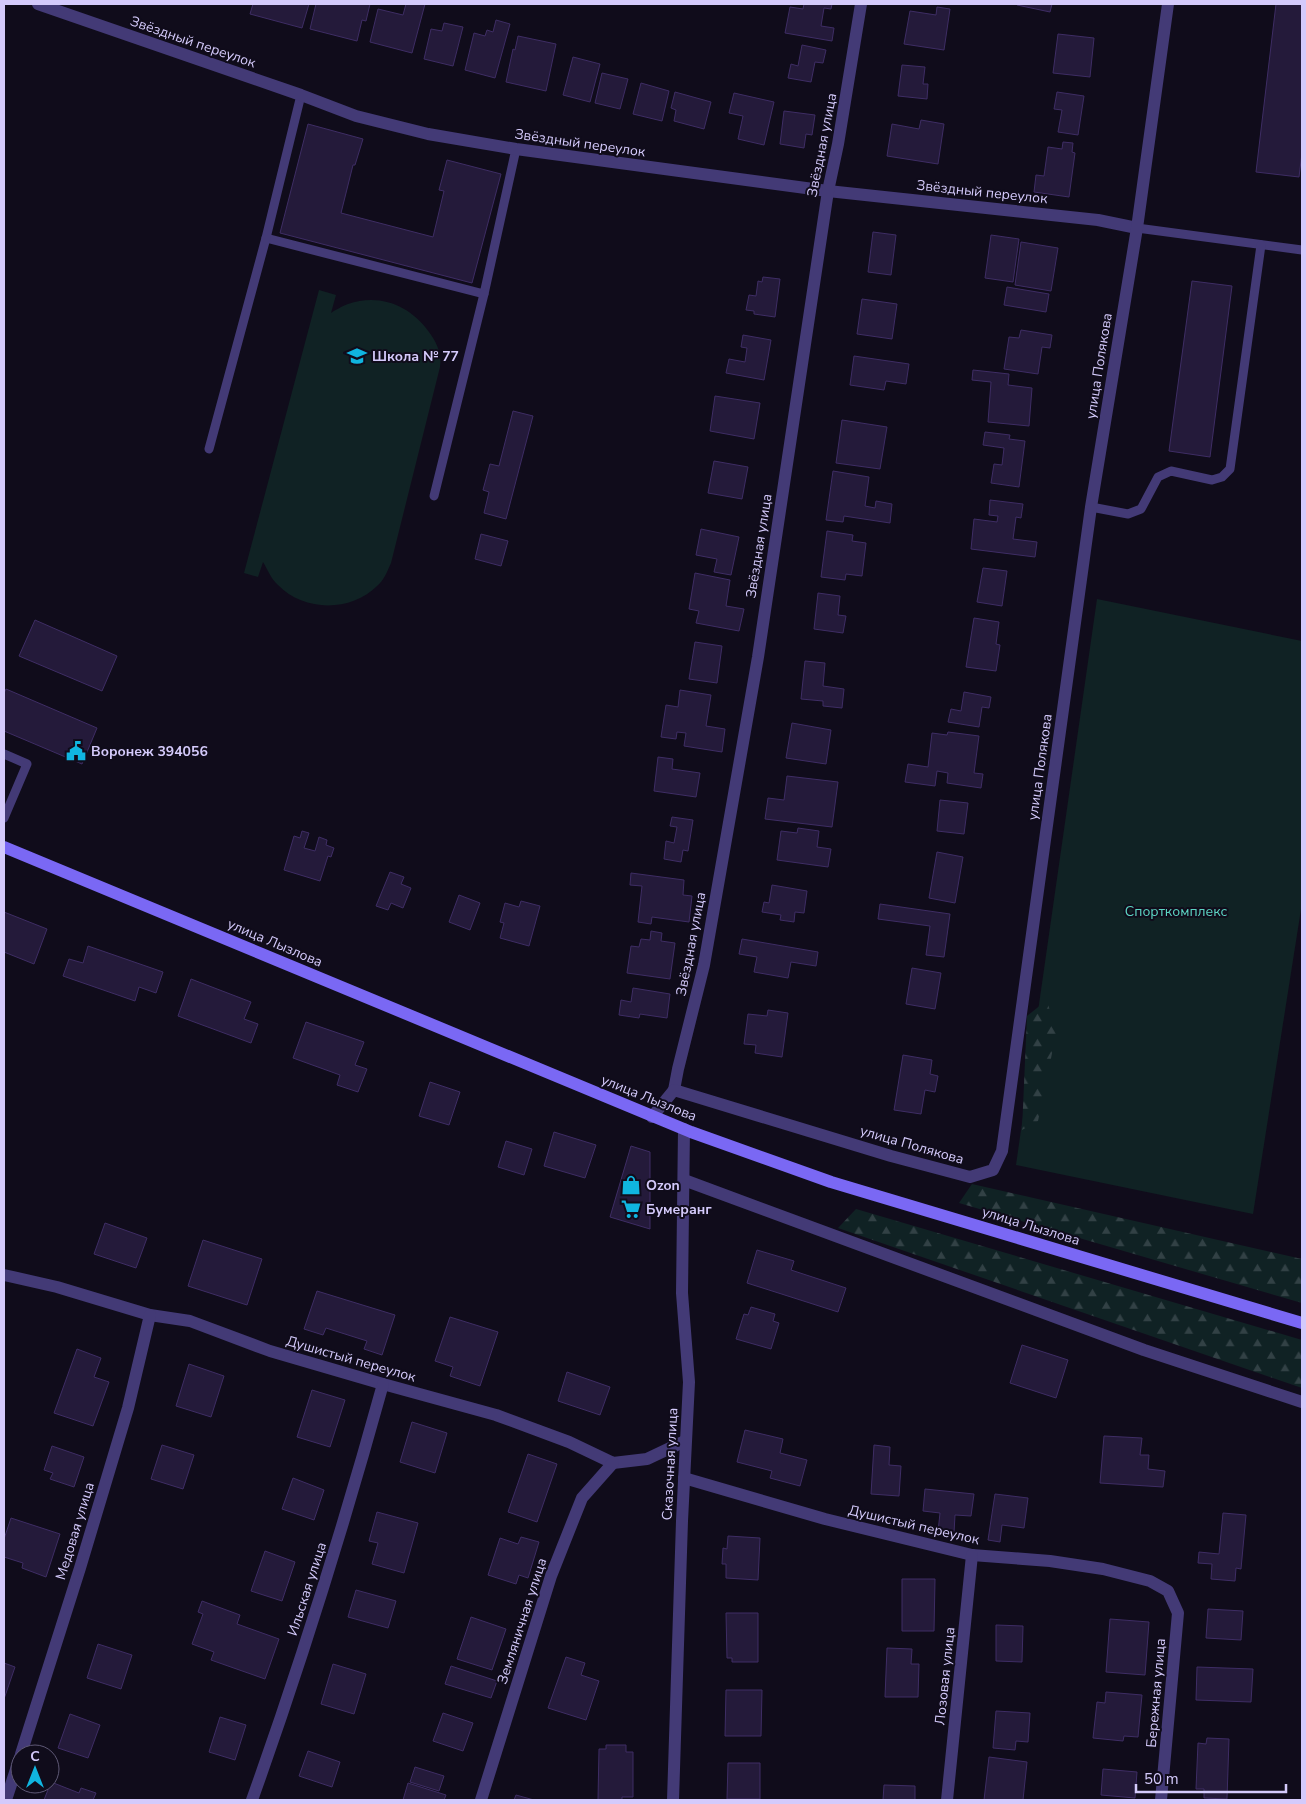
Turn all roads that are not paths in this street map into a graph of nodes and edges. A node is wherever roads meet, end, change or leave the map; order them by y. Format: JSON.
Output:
{"nodes":[{"id":1,"x":38,"y":4,"type":"edge"},
{"id":2,"x":861,"y":4,"type":"edge"},
{"id":3,"x":1168,"y":4,"type":"edge"},
{"id":4,"x":301,"y":95,"type":"junction"},
{"id":5,"x":516,"y":149,"type":"junction"},
{"id":6,"x":828,"y":191,"type":"junction"},
{"id":7,"x":1137,"y":228,"type":"junction"},
{"id":8,"x":266,"y":238,"type":"junction"},
{"id":9,"x":1261,"y":245,"type":"junction"},
{"id":10,"x":1302,"y":250,"type":"edge"},
{"id":11,"x":484,"y":294,"type":"junction"},
{"id":12,"x":209,"y":449,"type":"dead end"},
{"id":13,"x":434,"y":496,"type":"dead end"},
{"id":14,"x":1091,"y":507,"type":"junction"},
{"id":15,"x":4,"y":754,"type":"edge"},
{"id":16,"x":4,"y":818,"type":"edge"},
{"id":17,"x":4,"y":847,"type":"edge"},
{"id":18,"x":674,"y":1090,"type":"junction"},
{"id":19,"x":652,"y":1117,"type":"junction"},
{"id":20,"x":684,"y":1129,"type":"junction"},
{"id":21,"x":684,"y":1180,"type":"junction"},
{"id":22,"x":4,"y":1275,"type":"edge"},
{"id":23,"x":150,"y":1315,"type":"junction"},
{"id":24,"x":1302,"y":1323,"type":"edge"},
{"id":25,"x":383,"y":1384,"type":"junction"},
{"id":26,"x":1302,"y":1402,"type":"edge"},
{"id":27,"x":685,"y":1441,"type":"junction"},
{"id":28,"x":613,"y":1463,"type":"junction"},
{"id":29,"x":684,"y":1478,"type":"junction"},
{"id":30,"x":972,"y":1556,"type":"junction"},
{"id":31,"x":1168,"y":1591,"type":"joint"},
{"id":32,"x":25,"y":1744,"type":"edge"},
{"id":33,"x":252,"y":1800,"type":"edge"},
{"id":34,"x":481,"y":1800,"type":"edge"},
{"id":35,"x":673,"y":1800,"type":"edge"},
{"id":36,"x":947,"y":1800,"type":"edge"},
{"id":37,"x":1161,"y":1800,"type":"edge"}],
"edges":[{"from":1,"to":4,"type":"street","name":"Звёздный переулок"},
{"from":2,"to":6,"type":"street","name":"Звёздная улица"},
{"from":3,"to":7,"type":"street","name":"улица Полякова"},
{"from":4,"to":5,"type":"street","name":"Звёздный переулок"},
{"from":4,"to":8,"type":"lane"},
{"from":5,"to":6,"type":"street","name":"Звёздный переулок"},
{"from":5,"to":11,"type":"lane"},
{"from":6,"to":7,"type":"street","name":"Звёздный переулок"},
{"from":6,"to":18,"type":"street","name":"Звёздная улица"},
{"from":7,"to":9,"type":"lane"},
{"from":7,"to":14,"type":"street","name":"улица Полякова"},
{"from":8,"to":11,"type":"lane"},
{"from":8,"to":12,"type":"lane"},
{"from":9,"to":10,"type":"lane"},
{"from":9,"to":14,"type":"lane"},
{"from":11,"to":13,"type":"lane"},
{"from":14,"to":18,"type":"street","name":"улица Полякова"},
{"from":15,"to":16,"type":"lane"},
{"from":17,"to":19,"type":"main road","name":"улица Лызлова"},
{"from":18,"to":19,"type":"street"},
{"from":19,"to":20,"type":"main road","name":"улица Лызлова"},
{"from":20,"to":21,"type":"street","name":"Сказочная улица"},
{"from":20,"to":24,"type":"main road","name":"улица Лызлова"},
{"from":21,"to":26,"type":"street"},
{"from":21,"to":27,"type":"street","name":"Сказочная улица"},
{"from":22,"to":23,"type":"street","name":"Душистый переулок"},
{"from":23,"to":25,"type":"street","name":"Душистый переулок"},
{"from":23,"to":32,"type":"street","name":"Медовая улица"},
{"from":25,"to":28,"type":"street","name":"Душистый переулок"},
{"from":25,"to":33,"type":"street","name":"Ильская улица"},
{"from":27,"to":28,"type":"street"},
{"from":27,"to":29,"type":"street","name":"Сказочная улица"},
{"from":28,"to":34,"type":"street","name":"Земляничная улица"},
{"from":29,"to":30,"type":"street","name":"Душистый переулок"},
{"from":29,"to":35,"type":"street","name":"Сказочная улица"},
{"from":30,"to":31,"type":"street","name":"Душистый переулок"},
{"from":30,"to":36,"type":"street","name":"Лозовая улица"},
{"from":31,"to":37,"type":"street","name":"Бережная улица"}]}
